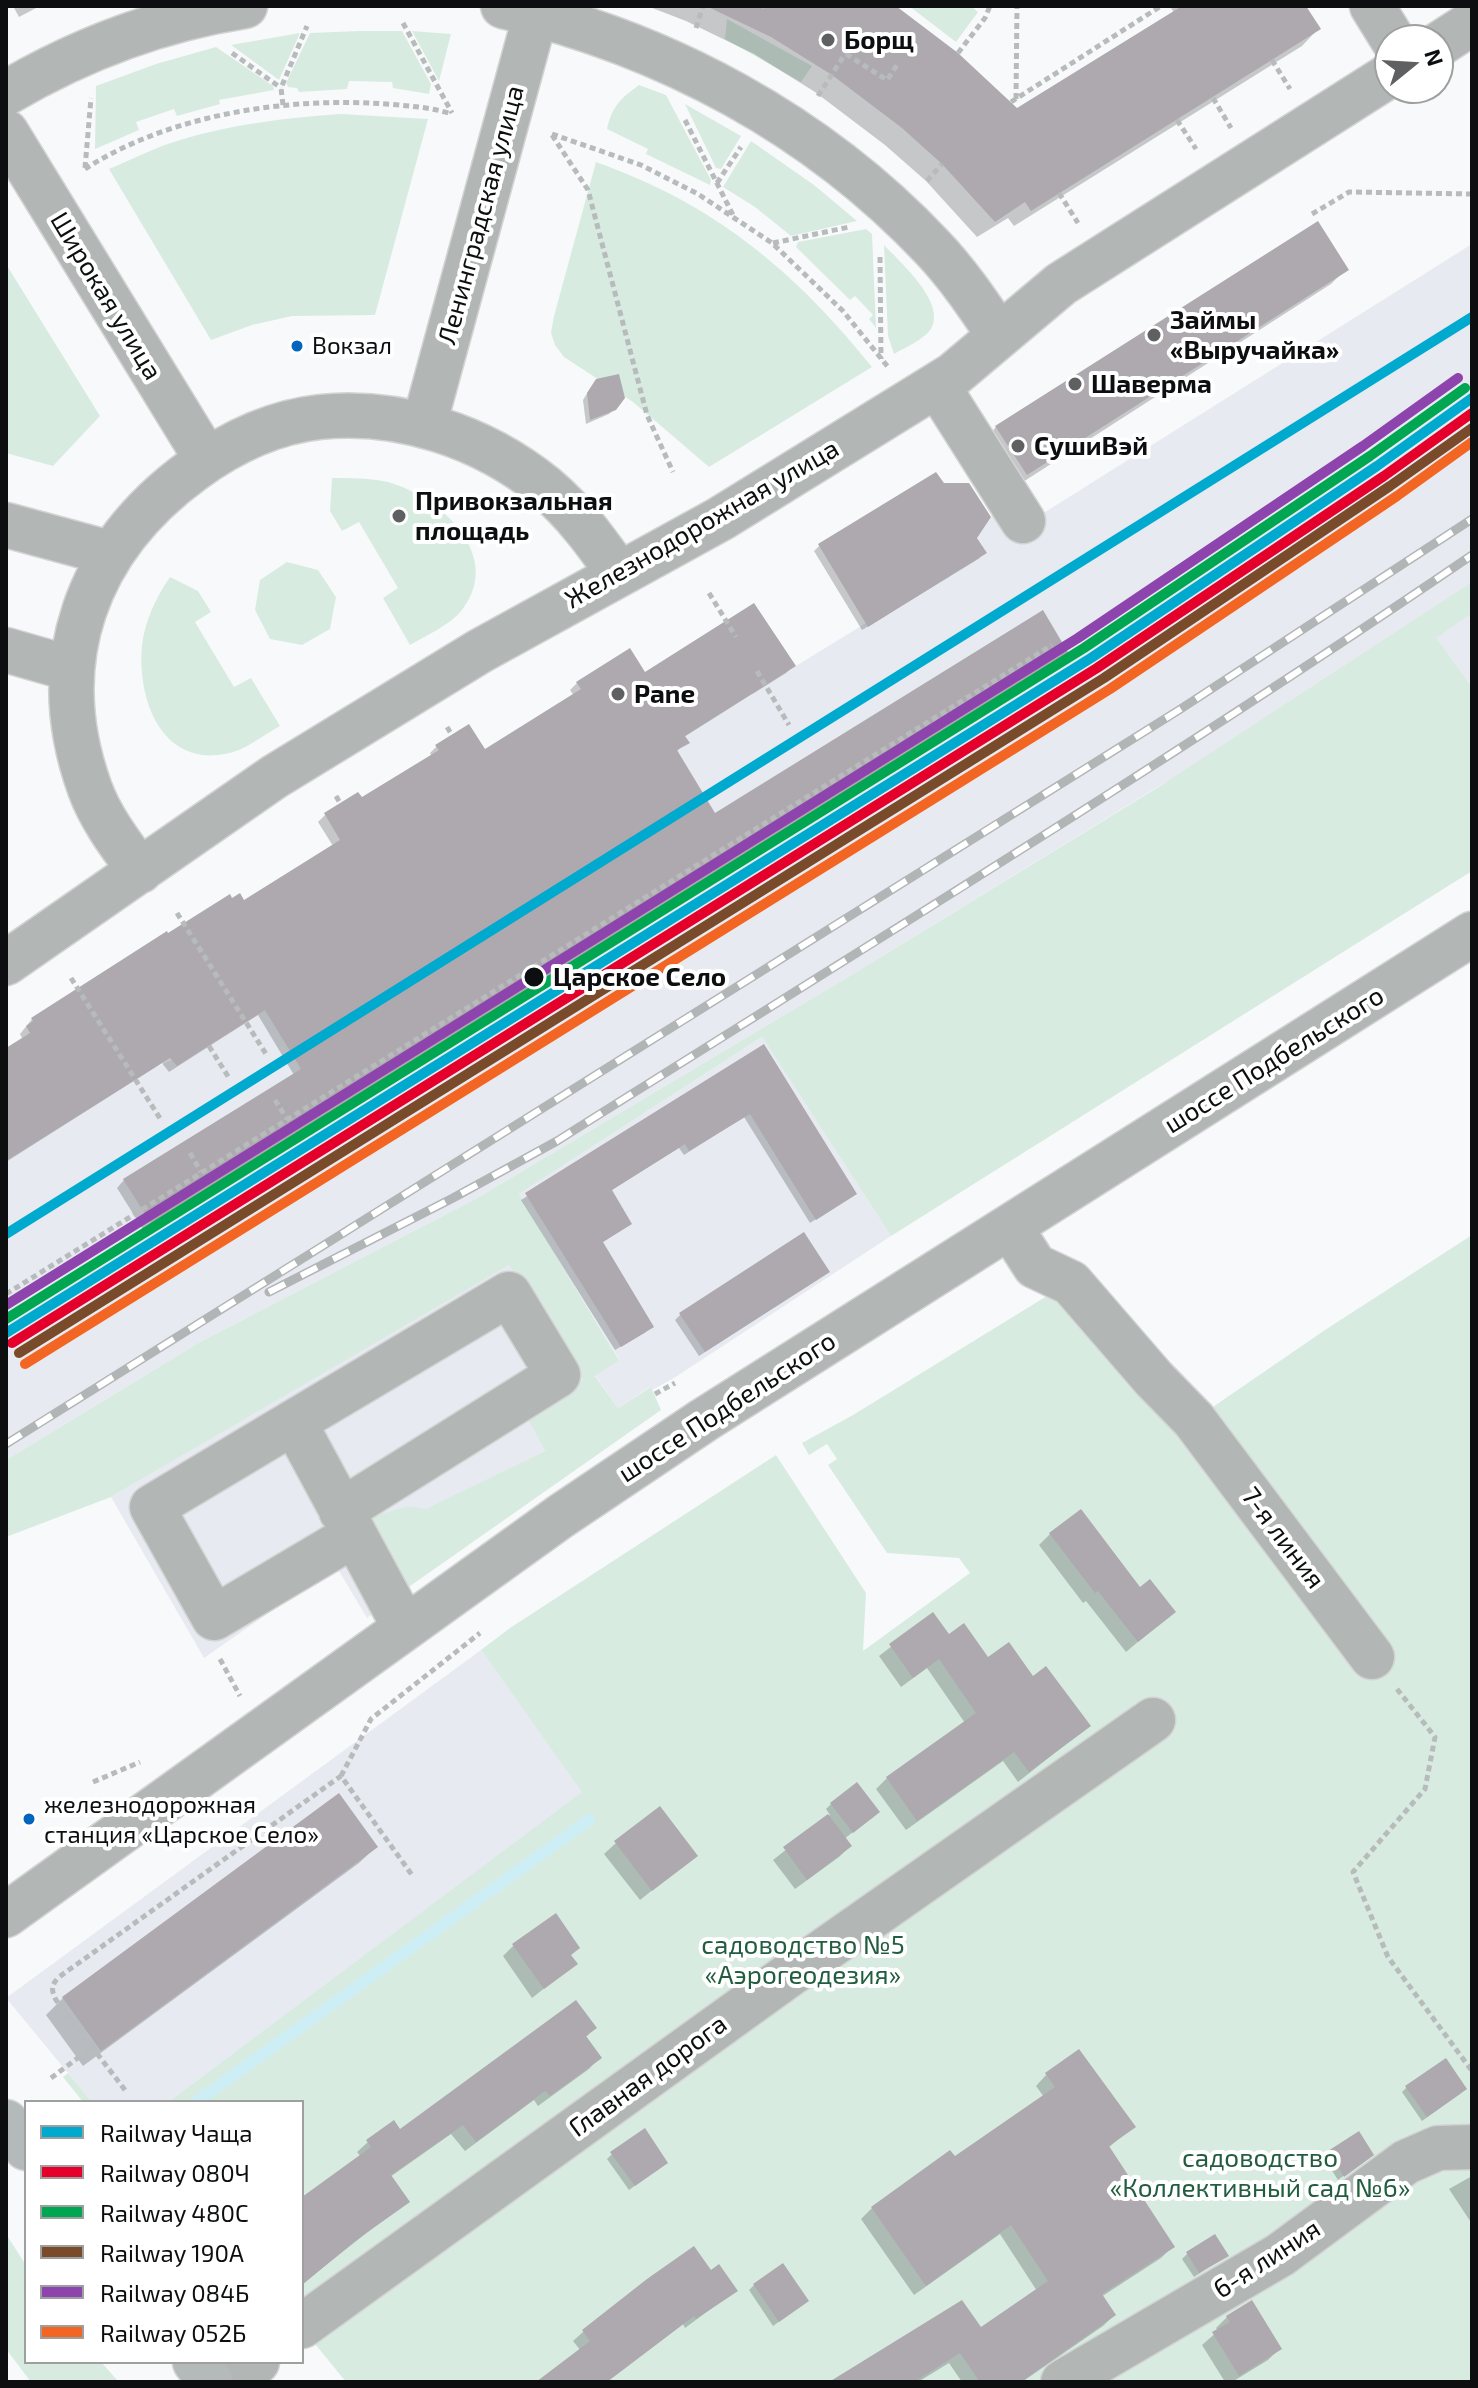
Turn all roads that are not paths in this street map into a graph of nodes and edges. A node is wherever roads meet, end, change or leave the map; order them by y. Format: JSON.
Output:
{"nodes":[{"id":1,"x":245,"y":6,"type":"edge"},
{"id":2,"x":1372,"y":6,"type":"edge"},
{"id":3,"x":525,"y":9,"type":"edge"},
{"id":4,"x":149,"y":17,"type":"edge"},
{"id":5,"x":1472,"y":23,"type":"edge"},
{"id":6,"x":1383,"y":24,"type":"edge"},
{"id":7,"x":1454,"y":35,"type":"edge"},
{"id":8,"x":1374,"y":85,"type":"edge"},
{"id":9,"x":6,"y":93,"type":"edge"},
{"id":10,"x":6,"y":132,"type":"edge"},
{"id":11,"x":998,"y":334,"type":"junction"},
{"id":12,"x":937,"y":385,"type":"junction"},
{"id":13,"x":424,"y":425,"type":"junction"},
{"id":14,"x":207,"y":460,"type":"junction"},
{"id":15,"x":1023,"y":521,"type":"dead end"},
{"id":16,"x":6,"y":525,"type":"edge"},
{"id":17,"x":109,"y":553,"type":"junction"},
{"id":18,"x":619,"y":574,"type":"junction"},
{"id":19,"x":6,"y":650,"type":"edge"},
{"id":20,"x":72,"y":669,"type":"junction"},
{"id":21,"x":140,"y":871,"type":"junction"},
{"id":22,"x":1472,"y":934,"type":"edge"},
{"id":23,"x":6,"y":963,"type":"edge"},
{"id":24,"x":1010,"y":1227,"type":"junction"},
{"id":25,"x":294,"y":1422,"type":"junction"},
{"id":26,"x":348,"y":1523,"type":"junction"},
{"id":27,"x":405,"y":1628,"type":"junction"},
{"id":28,"x":1372,"y":1657,"type":"road end"},
{"id":29,"x":1153,"y":1720,"type":"dead end"},
{"id":30,"x":6,"y":1915,"type":"edge"},
{"id":31,"x":6,"y":2122,"type":"edge"},
{"id":32,"x":24,"y":2145,"type":"edge"},
{"id":33,"x":1472,"y":2147,"type":"edge"},
{"id":34,"x":304,"y":2325,"type":"edge"},
{"id":35,"x":197,"y":2364,"type":"edge"},
{"id":36,"x":254,"y":2364,"type":"edge"},
{"id":37,"x":211,"y":2382,"type":"edge"},
{"id":38,"x":232,"y":2382,"type":"edge"},
{"id":39,"x":1063,"y":2382,"type":"edge"}],
"edges":[{"from":1,"to":4,"type":"street"},
{"from":2,"to":6,"type":"street"},
{"from":3,"to":11,"type":"street"},
{"from":3,"to":13,"type":"street","name":"Ленинградская улица"},
{"from":4,"to":9,"type":"street"},
{"from":5,"to":7,"type":"street"},
{"from":8,"to":11,"type":"street","name":"Железнодорожная улица"},
{"from":10,"to":14,"type":"street","name":"Широкая улица"},
{"from":11,"to":12,"type":"street","name":"Железнодорожная улица"},
{"from":12,"to":15,"type":"street"},
{"from":12,"to":18,"type":"street","name":"Железнодорожная улица"},
{"from":13,"to":14,"type":"street"},
{"from":13,"to":18,"type":"street"},
{"from":14,"to":17,"type":"street"},
{"from":16,"to":17,"type":"street"},
{"from":17,"to":20,"type":"street"},
{"from":18,"to":21,"type":"street","name":"Железнодорожная улица"},
{"from":19,"to":20,"type":"street"},
{"from":20,"to":21,"type":"street"},
{"from":21,"to":23,"type":"street","name":"Железнодорожная улица"},
{"from":22,"to":24,"type":"street","name":"шоссе Подбельского"},
{"from":24,"to":27,"type":"street","name":"шоссе Подбельского"},
{"from":24,"to":28,"type":"street","name":"7-я линия"},
{"from":25,"to":26,"type":"street"},
{"from":25,"to":26,"type":"street"},
{"from":25,"to":26,"type":"street"},
{"from":26,"to":27,"type":"street"},
{"from":27,"to":30,"type":"street","name":"шоссе Подбельского"},
{"from":29,"to":34,"type":"street","name":"Главная дорога"},
{"from":31,"to":32,"type":"main road"},
{"from":33,"to":39,"type":"street","name":"6-я линия"},
{"from":35,"to":37,"type":"main road"},
{"from":36,"to":38,"type":"street"}]}
